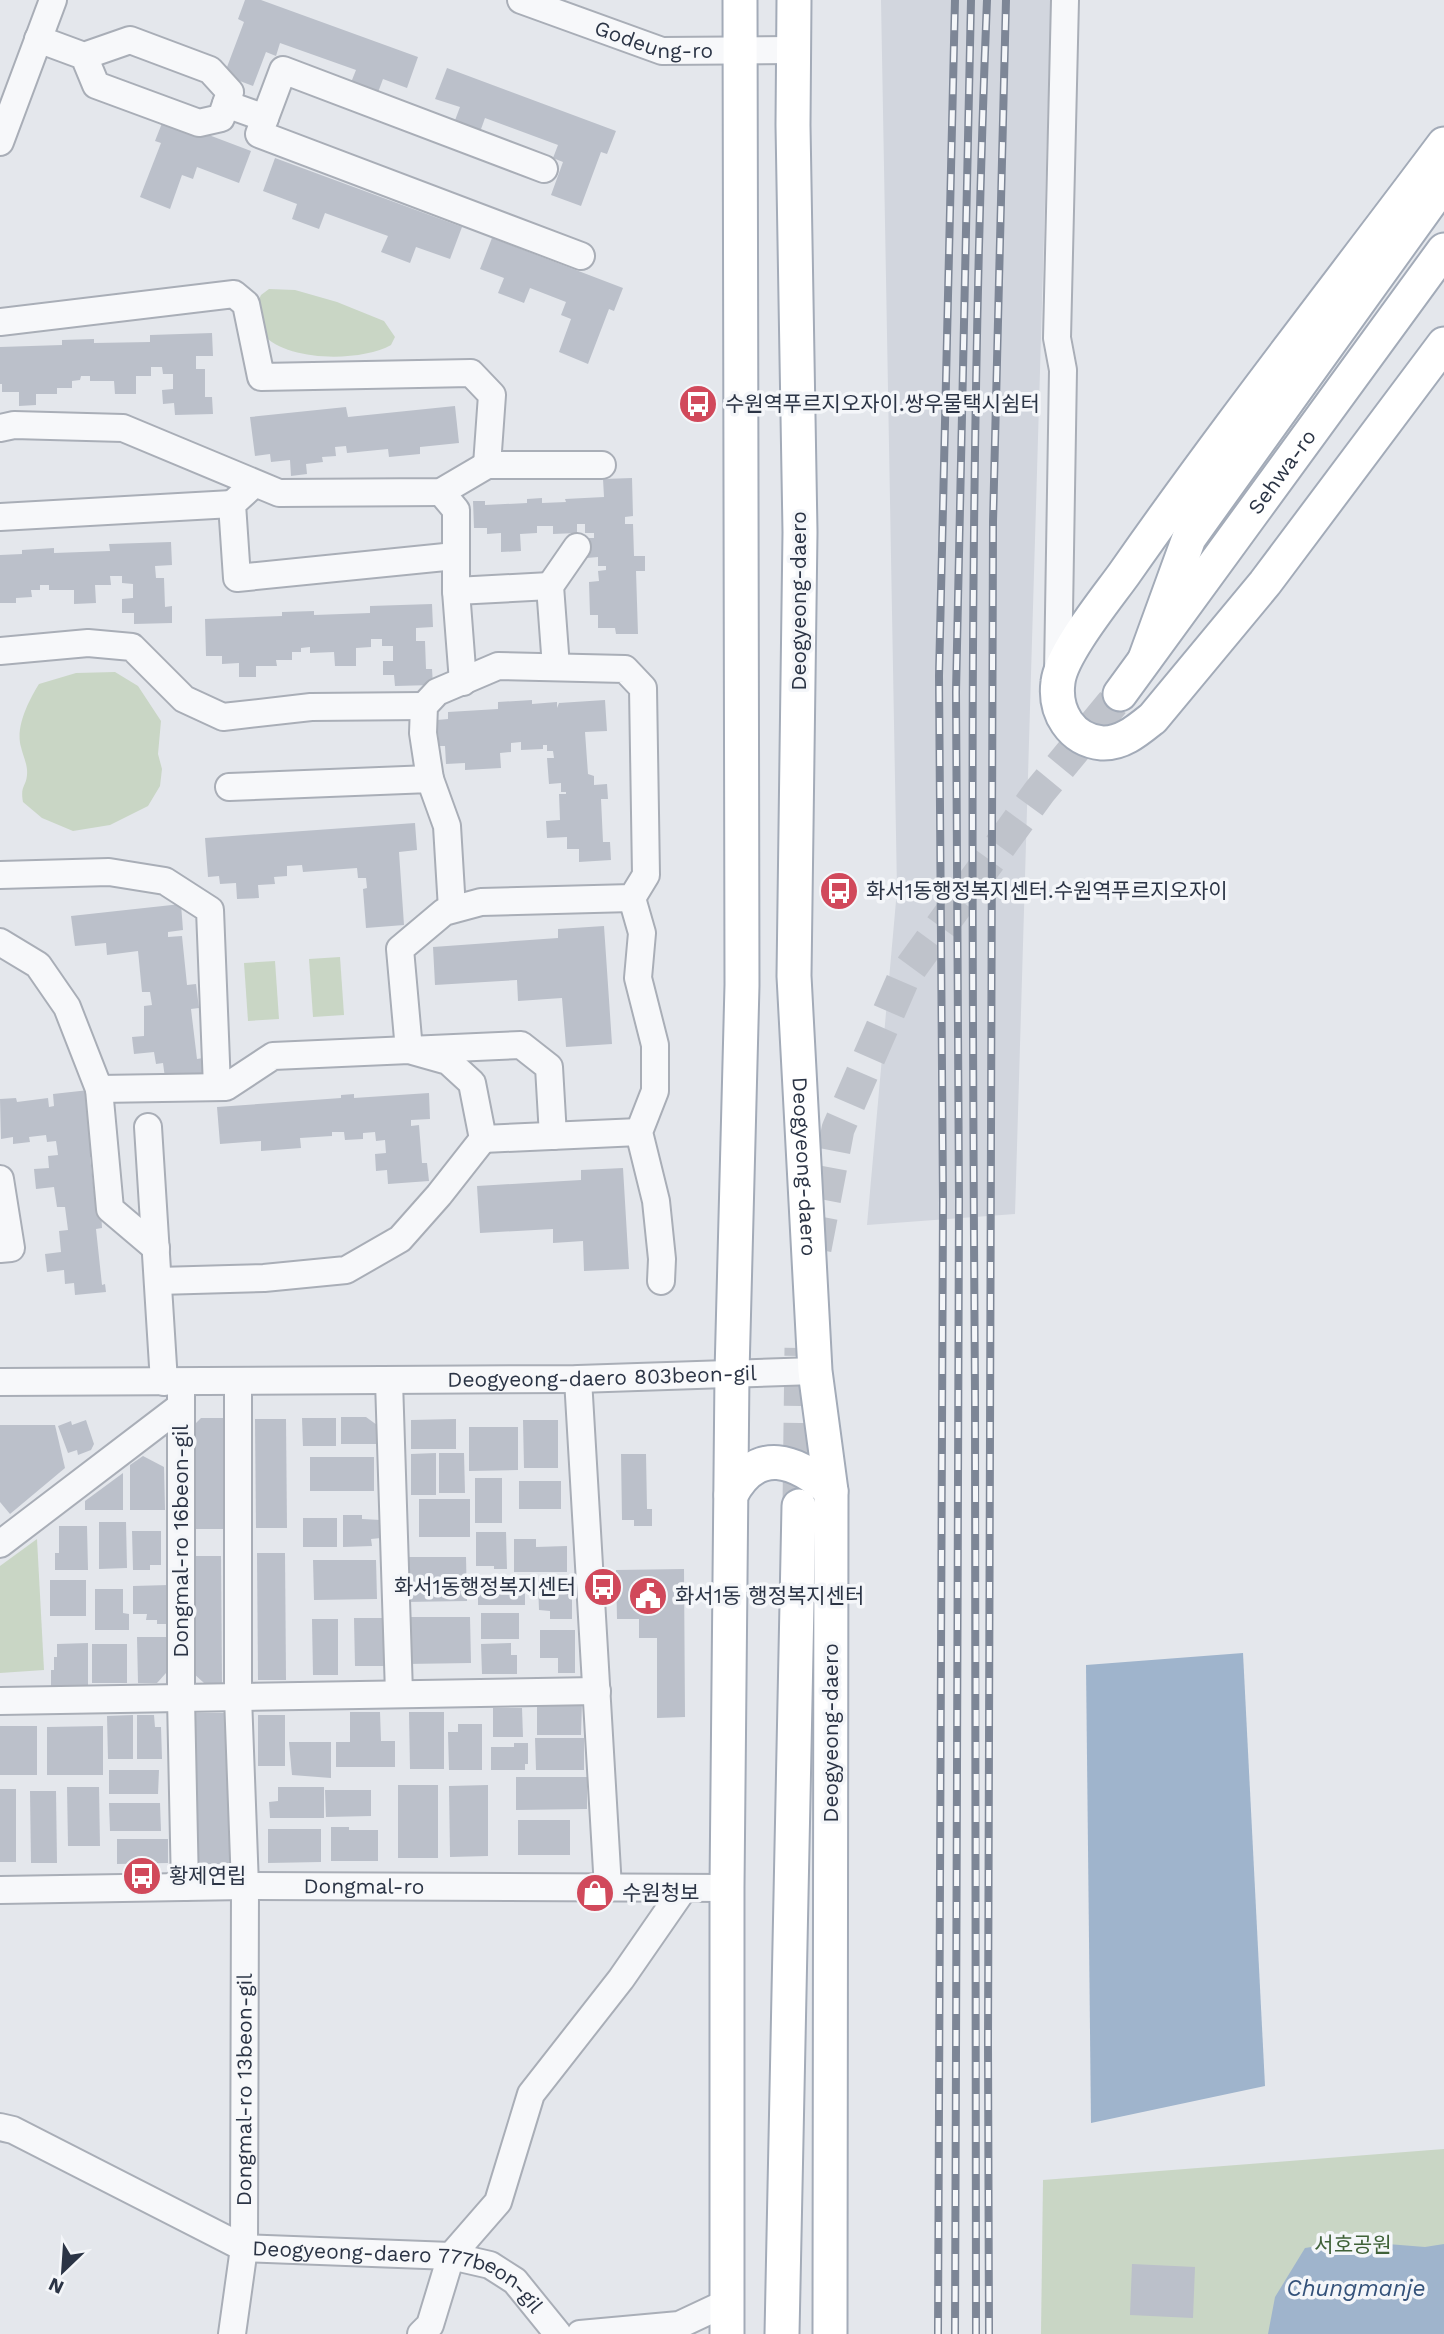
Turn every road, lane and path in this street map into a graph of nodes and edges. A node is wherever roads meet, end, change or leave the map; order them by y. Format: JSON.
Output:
{"nodes":[{"id":1,"x":53,"y":0,"type":"edge"},
{"id":2,"x":521,"y":0,"type":"edge"},
{"id":3,"x":740,"y":0,"type":"edge"},
{"id":4,"x":794,"y":0,"type":"edge"},
{"id":5,"x":1065,"y":0,"type":"edge"},
{"id":6,"x":38,"y":39,"type":"junction"},
{"id":7,"x":793,"y":50,"type":"junction"},
{"id":8,"x":739,"y":52,"type":"junction"},
{"id":9,"x":83,"y":56,"type":"junction"},
{"id":10,"x":226,"y":104,"type":"junction"},
{"id":11,"x":265,"y":118,"type":"junction"},
{"id":12,"x":0,"y":142,"type":"edge"},
{"id":13,"x":1444,"y":144,"type":"edge"},
{"id":14,"x":544,"y":170,"type":"dead end"},
{"id":15,"x":1444,"y":183,"type":"edge"},
{"id":16,"x":1444,"y":250,"type":"edge"},
{"id":17,"x":581,"y":256,"type":"dead end"},
{"id":18,"x":1444,"y":317,"type":"edge"},
{"id":19,"x":0,"y":322,"type":"edge"},
{"id":20,"x":1444,"y":344,"type":"edge"},
{"id":21,"x":0,"y":428,"type":"edge"},
{"id":22,"x":487,"y":465,"type":"junction"},
{"id":23,"x":602,"y":466,"type":"dead end"},
{"id":24,"x":254,"y":484,"type":"junction"},
{"id":25,"x":441,"y":492,"type":"junction"},
{"id":26,"x":232,"y":504,"type":"junction"},
{"id":27,"x":0,"y":517,"type":"edge"},
{"id":28,"x":577,"y":547,"type":"dead end"},
{"id":29,"x":455,"y":556,"type":"junction"},
{"id":30,"x":550,"y":586,"type":"junction"},
{"id":31,"x":456,"y":591,"type":"junction"},
{"id":32,"x":0,"y":651,"type":"edge"},
{"id":33,"x":1145,"y":660,"type":"junction"},
{"id":34,"x":556,"y":667,"type":"junction"},
{"id":35,"x":1058,"y":681,"type":"junction"},
{"id":36,"x":463,"y":682,"type":"junction"},
{"id":37,"x":1121,"y":694,"type":"tunnel mouth"},
{"id":38,"x":424,"y":706,"type":"junction"},
{"id":39,"x":430,"y":779,"type":"junction"},
{"id":40,"x":229,"y":787,"type":"dead end"},
{"id":41,"x":0,"y":874,"type":"edge"},
{"id":42,"x":632,"y":898,"type":"junction"},
{"id":43,"x":452,"y":909,"type":"junction"},
{"id":44,"x":0,"y":942,"type":"edge"},
{"id":45,"x":410,"y":1050,"type":"junction"},
{"id":46,"x":217,"y":1087,"type":"junction"},
{"id":47,"x":99,"y":1089,"type":"junction"},
{"id":48,"x":148,"y":1126,"type":"dead end"},
{"id":49,"x":113,"y":1129,"type":"dead end"},
{"id":50,"x":639,"y":1132,"type":"junction"},
{"id":51,"x":553,"y":1136,"type":"junction"},
{"id":52,"x":483,"y":1139,"type":"junction"},
{"id":53,"x":0,"y":1179,"type":"edge"},
{"id":54,"x":154,"y":1220,"type":"junction"},
{"id":55,"x":156,"y":1248,"type":"junction"},
{"id":56,"x":0,"y":1249,"type":"edge"},
{"id":57,"x":661,"y":1281,"type":"dead end"},
{"id":58,"x":158,"y":1282,"type":"junction"},
{"id":59,"x":815,"y":1371,"type":"junction"},
{"id":60,"x":732,"y":1373,"type":"junction"},
{"id":61,"x":578,"y":1379,"type":"junction"},
{"id":62,"x":389,"y":1381,"type":"junction"},
{"id":63,"x":0,"y":1382,"type":"edge"},
{"id":64,"x":238,"y":1382,"type":"junction"},
{"id":65,"x":175,"y":1390,"type":"junction"},
{"id":66,"x":831,"y":1491,"type":"junction"},
{"id":67,"x":731,"y":1495,"type":"junction"},
{"id":68,"x":799,"y":1506,"type":"tunnel mouth"},
{"id":69,"x":0,"y":1544,"type":"edge"},
{"id":70,"x":597,"y":1691,"type":"junction"},
{"id":71,"x":399,"y":1693,"type":"junction"},
{"id":72,"x":237,"y":1697,"type":"junction"},
{"id":73,"x":181,"y":1699,"type":"junction"},
{"id":74,"x":0,"y":1701,"type":"edge"},
{"id":75,"x":245,"y":1886,"type":"junction"},
{"id":76,"x":185,"y":1887,"type":"junction"},
{"id":77,"x":608,"y":1888,"type":"junction"},
{"id":78,"x":684,"y":1888,"type":"junction"},
{"id":79,"x":727,"y":1888,"type":"junction"},
{"id":80,"x":0,"y":1890,"type":"edge"},
{"id":81,"x":0,"y":2127,"type":"edge"},
{"id":82,"x":244,"y":2248,"type":"junction"},
{"id":83,"x":451,"y":2256,"type":"junction"},
{"id":84,"x":727,"y":2318,"type":"edge"},
{"id":85,"x":232,"y":2334,"type":"edge"},
{"id":86,"x":421,"y":2334,"type":"edge"},
{"id":87,"x":558,"y":2334,"type":"edge"},
{"id":88,"x":580,"y":2334,"type":"edge"},
{"id":89,"x":782,"y":2334,"type":"edge"},
{"id":90,"x":830,"y":2334,"type":"edge"}],
"edges":[{"from":1,"to":6,"type":"street"},
{"from":2,"to":8,"type":"street","name":"Godeung-ro"},
{"from":3,"to":8,"type":"main road"},
{"from":4,"to":7,"type":"main road","name":"Deogyeong-daero"},
{"from":5,"to":35,"type":"street"},
{"from":6,"to":9,"type":"street"},
{"from":6,"to":12,"type":"street"},
{"from":7,"to":8,"type":"street","name":"Godeung-ro"},
{"from":7,"to":59,"type":"main road","name":"Deogyeong-daero"},
{"from":8,"to":60,"type":"main road"},
{"from":9,"to":10,"type":"street"},
{"from":9,"to":10,"type":"street"},
{"from":10,"to":11,"type":"street"},
{"from":11,"to":14,"type":"street"},
{"from":11,"to":17,"type":"street"},
{"from":13,"to":35,"type":"main road"},
{"from":15,"to":33,"type":"main road"},
{"from":16,"to":33,"type":"main road","name":"Sehwa-ro"},
{"from":18,"to":33,"type":"main road"},
{"from":19,"to":22,"type":"street"},
{"from":20,"to":35,"type":"main road"},
{"from":21,"to":24,"type":"street"},
{"from":22,"to":23,"type":"street"},
{"from":22,"to":25,"type":"street"},
{"from":24,"to":25,"type":"street"},
{"from":24,"to":26,"type":"street"},
{"from":25,"to":29,"type":"street"},
{"from":26,"to":27,"type":"street"},
{"from":26,"to":29,"type":"street"},
{"from":28,"to":30,"type":"street"},
{"from":29,"to":31,"type":"street"},
{"from":30,"to":31,"type":"street"},
{"from":30,"to":34,"type":"street"},
{"from":31,"to":36,"type":"street"},
{"from":32,"to":38,"type":"street"},
{"from":33,"to":37,"type":"main road","name":"Sehwa-ro"},
{"from":34,"to":36,"type":"street"},
{"from":34,"to":42,"type":"street"},
{"from":36,"to":38,"type":"street"},
{"from":38,"to":39,"type":"street"},
{"from":39,"to":40,"type":"street"},
{"from":39,"to":43,"type":"street"},
{"from":41,"to":46,"type":"street"},
{"from":42,"to":43,"type":"street"},
{"from":42,"to":50,"type":"street"},
{"from":43,"to":45,"type":"street"},
{"from":44,"to":47,"type":"street"},
{"from":45,"to":46,"type":"street"},
{"from":45,"to":51,"type":"street"},
{"from":45,"to":52,"type":"street"},
{"from":46,"to":47,"type":"street"},
{"from":47,"to":55,"type":"street"},
{"from":48,"to":54,"type":"street","name":"Dongmal-ro 16beon-gil"},
{"from":49,"to":54,"type":"street"},
{"from":50,"to":51,"type":"street"},
{"from":50,"to":57,"type":"street"},
{"from":51,"to":52,"type":"street"},
{"from":52,"to":58,"type":"street"},
{"from":53,"to":56,"type":"street"},
{"from":54,"to":55,"type":"street","name":"Dongmal-ro 16beon-gil"},
{"from":55,"to":58,"type":"street","name":"Dongmal-ro 16beon-gil"},
{"from":58,"to":65,"type":"street","name":"Dongmal-ro 16beon-gil"},
{"from":59,"to":60,"type":"street","name":"Deogyeong-daero 803beon-gil"},
{"from":59,"to":66,"type":"main road","name":"Deogyeong-daero"},
{"from":60,"to":61,"type":"street","name":"Deogyeong-daero 803beon-gil"},
{"from":60,"to":67,"type":"main road"},
{"from":61,"to":62,"type":"street","name":"Deogyeong-daero 803beon-gil"},
{"from":61,"to":70,"type":"street"},
{"from":62,"to":64,"type":"street","name":"Deogyeong-daero 803beon-gil"},
{"from":62,"to":71,"type":"street"},
{"from":63,"to":65,"type":"street","name":"Deogyeong-daero 803beon-gil"},
{"from":64,"to":65,"type":"street","name":"Deogyeong-daero 803beon-gil"},
{"from":64,"to":72,"type":"street","name":"Dongmal-ro 13beon-gil"},
{"from":65,"to":69,"type":"street"},
{"from":65,"to":73,"type":"street","name":"Dongmal-ro 16beon-gil"},
{"from":66,"to":67,"type":"main road"},
{"from":66,"to":90,"type":"main road","name":"Deogyeong-daero"},
{"from":67,"to":79,"type":"main road"},
{"from":68,"to":89,"type":"main road","name":"Deogyeong-daero"},
{"from":70,"to":71,"type":"street"},
{"from":70,"to":77,"type":"street"},
{"from":71,"to":72,"type":"street"},
{"from":72,"to":73,"type":"street"},
{"from":72,"to":75,"type":"street","name":"Dongmal-ro 13beon-gil"},
{"from":73,"to":74,"type":"street"},
{"from":73,"to":76,"type":"street","name":"Dongmal-ro 16beon-gil"},
{"from":75,"to":76,"type":"street","name":"Dongmal-ro"},
{"from":75,"to":77,"type":"street","name":"Dongmal-ro"},
{"from":75,"to":82,"type":"street","name":"Dongmal-ro 13beon-gil"},
{"from":76,"to":80,"type":"street","name":"Dongmal-ro"},
{"from":77,"to":78,"type":"street","name":"Dongmal-ro"},
{"from":78,"to":79,"type":"street","name":"Dongmal-ro"},
{"from":78,"to":83,"type":"street"},
{"from":79,"to":84,"type":"main road"},
{"from":81,"to":82,"type":"street","name":"Deogyeong-daero 777beon-gil"},
{"from":82,"to":83,"type":"street","name":"Deogyeong-daero 777beon-gil"},
{"from":82,"to":85,"type":"street","name":"Dongmal-ro 13beon-gil"},
{"from":83,"to":86,"type":"street"},
{"from":83,"to":87,"type":"street","name":"Deogyeong-daero 777beon-gil"},
{"from":84,"to":88,"type":"street"}]}
